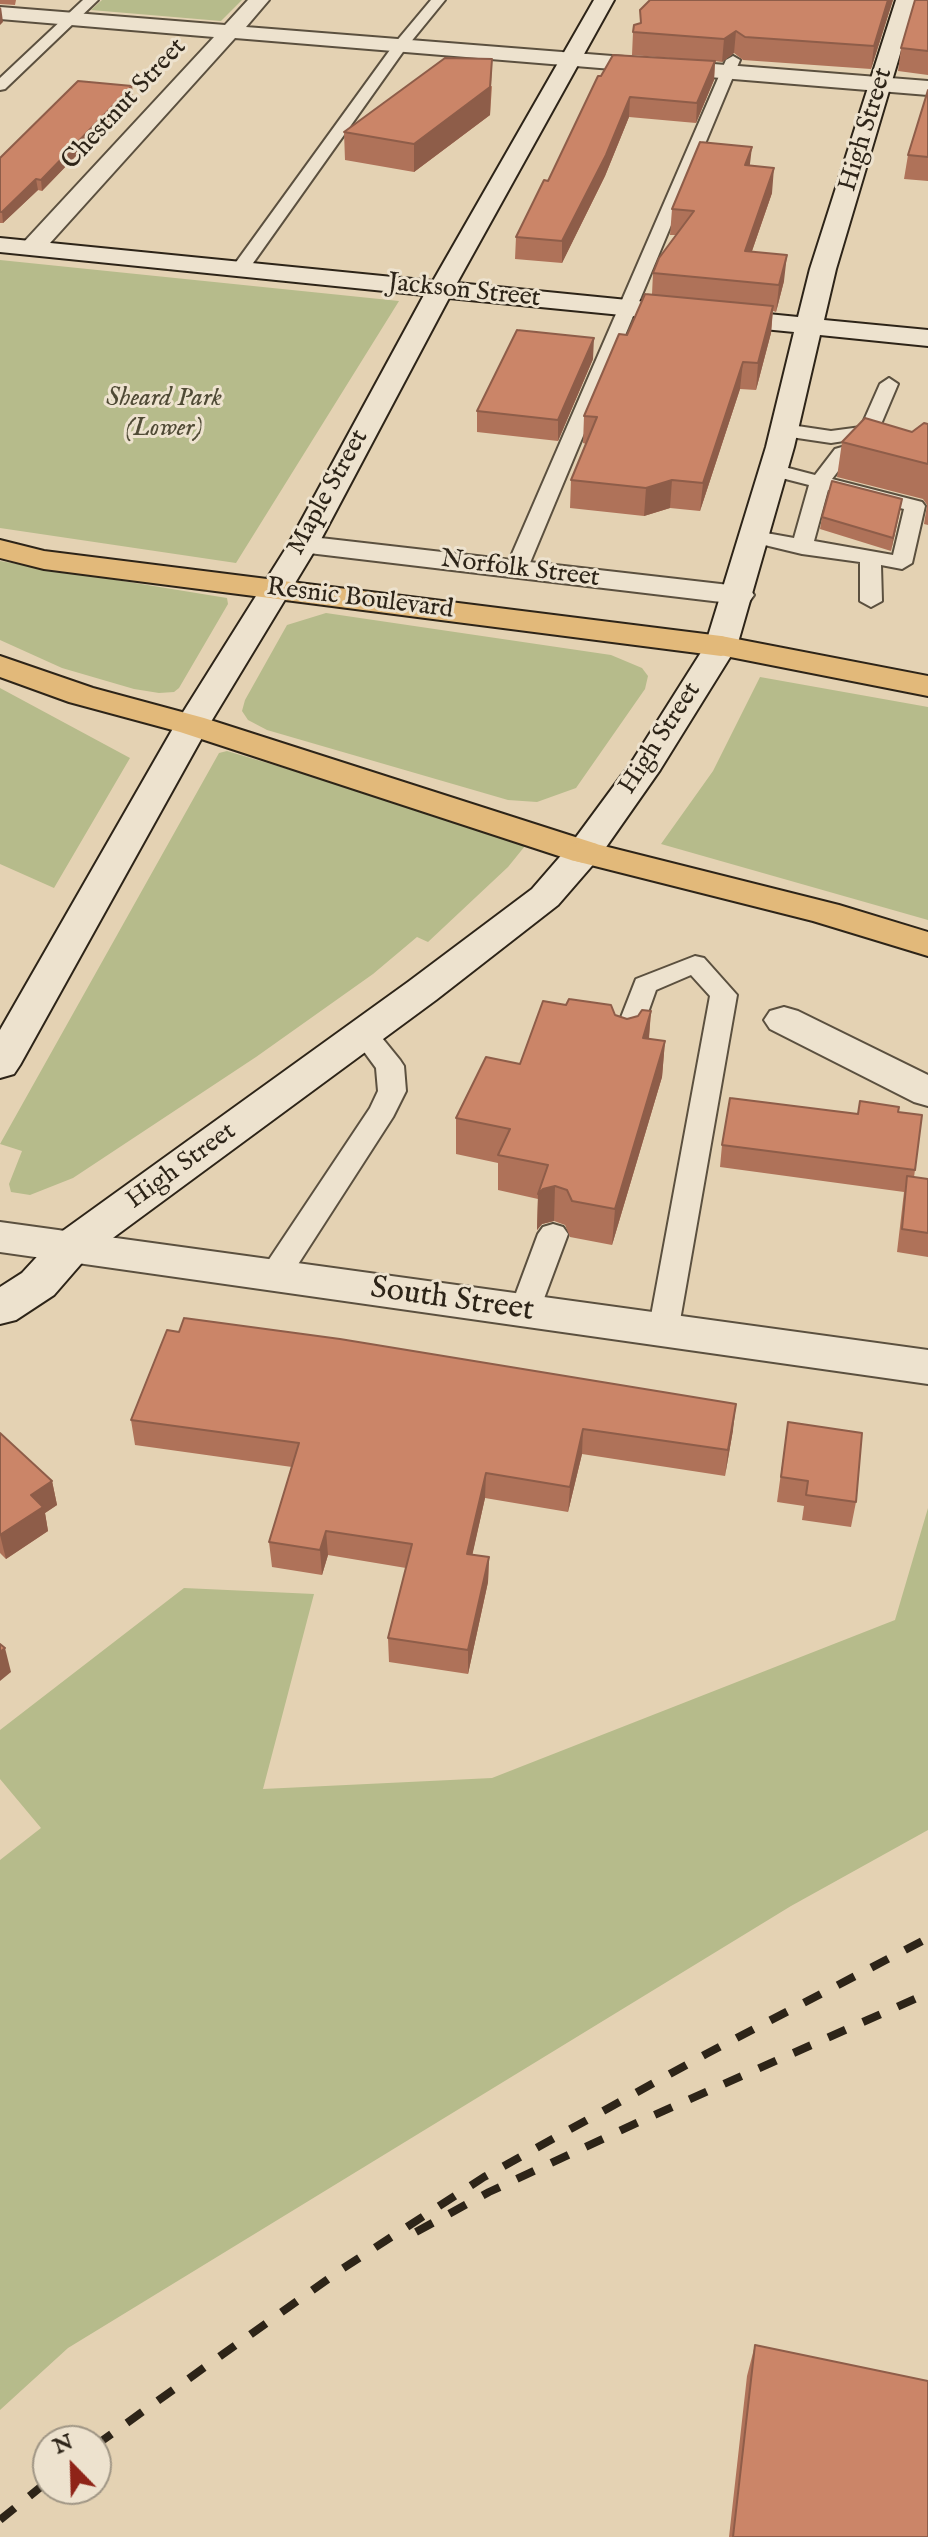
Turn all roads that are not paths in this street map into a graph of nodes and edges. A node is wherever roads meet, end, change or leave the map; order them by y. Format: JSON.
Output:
{"nodes":[{"id":1,"x":91,"y":0,"type":"edge"},
{"id":2,"x":259,"y":0,"type":"edge"},
{"id":3,"x":438,"y":0,"type":"edge"},
{"id":4,"x":604,"y":0,"type":"edge"},
{"id":5,"x":906,"y":0,"type":"edge"},
{"id":6,"x":0,"y":13,"type":"edge"},
{"id":7,"x":71,"y":19,"type":"junction"},
{"id":8,"x":230,"y":33,"type":"junction"},
{"id":9,"x":400,"y":46,"type":"junction"},
{"id":10,"x":571,"y":59,"type":"junction"},
{"id":11,"x":730,"y":66,"type":"junction"},
{"id":12,"x":881,"y":84,"type":"junction"},
{"id":13,"x":0,"y":86,"type":"edge"},
{"id":14,"x":928,"y":88,"type":"edge"},
{"id":15,"x":0,"y":245,"type":"edge"},
{"id":16,"x":32,"y":248,"type":"junction"},
{"id":17,"x":240,"y":269,"type":"junction"},
{"id":18,"x":440,"y":290,"type":"junction"},
{"id":19,"x":627,"y":308,"type":"junction"},
{"id":20,"x":809,"y":326,"type":"junction"},
{"id":21,"x":928,"y":338,"type":"edge"},
{"id":22,"x":889,"y":384,"type":"dead end"},
{"id":23,"x":784,"y":430,"type":"junction"},
{"id":24,"x":842,"y":453,"type":"dead end"},
{"id":25,"x":773,"y":470,"type":"junction"},
{"id":26,"x":820,"y":482,"type":"junction"},
{"id":27,"x":755,"y":537,"type":"junction"},
{"id":28,"x":303,"y":545,"type":"junction"},
{"id":29,"x":802,"y":548,"type":"junction"},
{"id":30,"x":0,"y":549,"type":"edge"},
{"id":31,"x":870,"y":559,"type":"junction"},
{"id":32,"x":516,"y":570,"type":"junction"},
{"id":33,"x":273,"y":589,"type":"junction"},
{"id":34,"x":738,"y":595,"type":"junction"},
{"id":35,"x":871,"y":601,"type":"dead end"},
{"id":36,"x":721,"y":646,"type":"junction"},
{"id":37,"x":0,"y":666,"type":"edge"},
{"id":38,"x":928,"y":686,"type":"edge"},
{"id":39,"x":192,"y":725,"type":"junction"},
{"id":40,"x":584,"y":852,"type":"junction"},
{"id":41,"x":928,"y":944,"type":"edge"},
{"id":42,"x":784,"y":1020,"type":"dead end"},
{"id":43,"x":364,"y":1034,"type":"junction"},
{"id":44,"x":625,"y":1043,"type":"edge"},
{"id":45,"x":0,"y":1065,"type":"edge"},
{"id":46,"x":928,"y":1092,"type":"edge"},
{"id":47,"x":553,"y":1234,"type":"dead end"},
{"id":48,"x":0,"y":1237,"type":"edge"},
{"id":49,"x":72,"y":1246,"type":"junction"},
{"id":50,"x":275,"y":1275,"type":"junction"},
{"id":51,"x":0,"y":1308,"type":"edge"},
{"id":52,"x":524,"y":1312,"type":"junction"},
{"id":53,"x":663,"y":1332,"type":"junction"},
{"id":54,"x":928,"y":1367,"type":"edge"}],
"edges":[{"from":1,"to":7,"type":"lane"},
{"from":2,"to":8,"type":"main road","name":"Chestnut Street"},
{"from":3,"to":9,"type":"lane"},
{"from":4,"to":10,"type":"main road","name":"Maple Street"},
{"from":5,"to":12,"type":"main road","name":"High Street"},
{"from":6,"to":7,"type":"main road"},
{"from":7,"to":8,"type":"main road"},
{"from":7,"to":13,"type":"lane"},
{"from":8,"to":9,"type":"main road"},
{"from":8,"to":16,"type":"main road","name":"Chestnut Street"},
{"from":9,"to":10,"type":"main road"},
{"from":9,"to":17,"type":"lane"},
{"from":10,"to":11,"type":"main road"},
{"from":10,"to":18,"type":"main road","name":"Maple Street"},
{"from":11,"to":12,"type":"main road"},
{"from":11,"to":19,"type":"lane"},
{"from":12,"to":14,"type":"main road"},
{"from":12,"to":20,"type":"main road","name":"High Street"},
{"from":15,"to":16,"type":"main road","name":"Jackson Street"},
{"from":16,"to":17,"type":"main road","name":"Jackson Street"},
{"from":17,"to":18,"type":"main road","name":"Jackson Street"},
{"from":18,"to":19,"type":"main road","name":"Jackson Street"},
{"from":18,"to":28,"type":"main road","name":"Maple Street"},
{"from":19,"to":20,"type":"main road","name":"Jackson Street"},
{"from":19,"to":32,"type":"lane"},
{"from":20,"to":21,"type":"main road","name":"Jackson Street"},
{"from":20,"to":23,"type":"main road","name":"High Street"},
{"from":22,"to":23,"type":"lane"},
{"from":23,"to":25,"type":"main road","name":"High Street"},
{"from":24,"to":26,"type":"lane"},
{"from":25,"to":26,"type":"lane"},
{"from":25,"to":27,"type":"main road","name":"High Street"},
{"from":26,"to":29,"type":"lane"},
{"from":26,"to":31,"type":"lane"},
{"from":27,"to":29,"type":"lane"},
{"from":27,"to":34,"type":"main road","name":"High Street"},
{"from":28,"to":32,"type":"main road","name":"Norfolk Street"},
{"from":28,"to":33,"type":"main road","name":"Maple Street"},
{"from":29,"to":31,"type":"lane"},
{"from":30,"to":33,"type":"main road","name":"Resnic Boulevard"},
{"from":31,"to":35,"type":"lane"},
{"from":32,"to":34,"type":"main road","name":"Norfolk Street"},
{"from":33,"to":36,"type":"main road","name":"Resnic Boulevard"},
{"from":33,"to":39,"type":"main road","name":"Maple Street"},
{"from":34,"to":36,"type":"main road","name":"High Street"},
{"from":36,"to":38,"type":"main road","name":"Resnic Boulevard"},
{"from":36,"to":40,"type":"main road","name":"High Street"},
{"from":37,"to":39,"type":"main road"},
{"from":39,"to":40,"type":"main road"},
{"from":39,"to":45,"type":"main road","name":"Maple Street"},
{"from":40,"to":41,"type":"main road"},
{"from":40,"to":43,"type":"main road","name":"High Street"},
{"from":42,"to":46,"type":"main road"},
{"from":43,"to":49,"type":"main road","name":"High Street"},
{"from":43,"to":50,"type":"lane"},
{"from":44,"to":53,"type":"lane"},
{"from":47,"to":52,"type":"lane"},
{"from":48,"to":49,"type":"main road","name":"South Street"},
{"from":49,"to":50,"type":"main road","name":"South Street"},
{"from":49,"to":51,"type":"main road"},
{"from":50,"to":52,"type":"main road","name":"South Street"},
{"from":52,"to":53,"type":"main road","name":"South Street"},
{"from":53,"to":54,"type":"main road","name":"South Street"}]}
